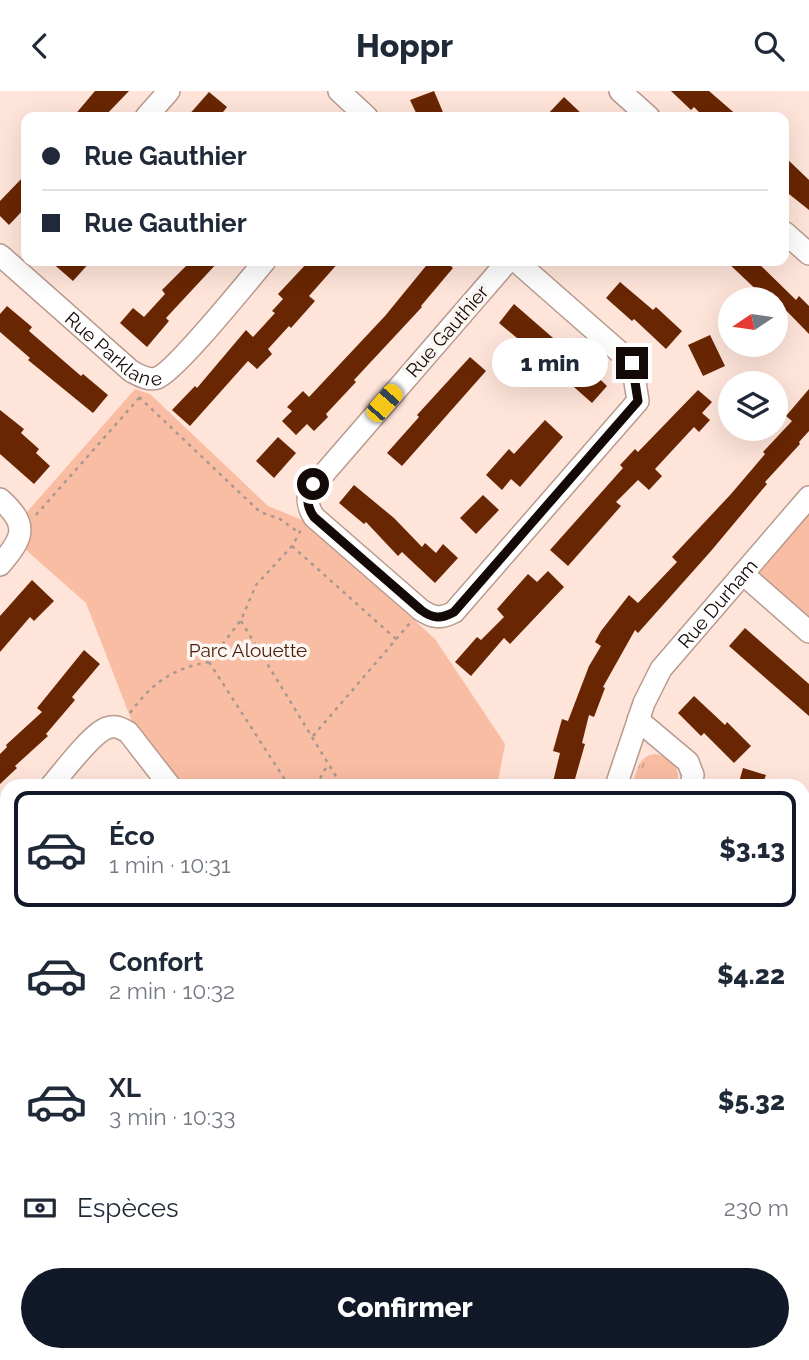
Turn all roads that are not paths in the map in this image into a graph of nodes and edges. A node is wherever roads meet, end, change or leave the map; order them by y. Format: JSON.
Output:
{"nodes":[{"id":1,"x":169,"y":91,"type":"edge"},
{"id":2,"x":339,"y":91,"type":"edge"},
{"id":3,"x":620,"y":91,"type":"edge"},
{"id":4,"x":150,"y":112,"type":"edge"},
{"id":5,"x":362,"y":112,"type":"edge"},
{"id":6,"x":638,"y":112,"type":"edge"},
{"id":7,"x":789,"y":236,"type":"edge"},
{"id":8,"x":809,"y":254,"type":"edge"},
{"id":9,"x":21,"y":266,"type":"edge"},
{"id":10,"x":261,"y":266,"type":"edge"},
{"id":11,"x":504,"y":266,"type":"edge"},
{"id":12,"x":522,"y":266,"type":"edge"},
{"id":13,"x":809,"y":497,"type":"edge"},
{"id":14,"x":0,"y":499,"type":"edge"},
{"id":15,"x":0,"y":565,"type":"edge"},
{"id":16,"x":743,"y":574,"type":"junction"},
{"id":17,"x":809,"y":632,"type":"edge"},
{"id":18,"x":638,"y":720,"type":"junction"},
{"id":19,"x":57,"y":779,"type":"edge"},
{"id":20,"x":165,"y":779,"type":"edge"},
{"id":21,"x":618,"y":779,"type":"edge"},
{"id":22,"x":692,"y":779,"type":"edge"}],
"edges":[{"from":1,"to":4,"type":"street"},
{"from":2,"to":5,"type":"street"},
{"from":3,"to":6,"type":"street"},
{"from":7,"to":8,"type":"street"},
{"from":9,"to":10,"type":"street","name":"Rue Parklane"},
{"from":11,"to":12,"type":"street","name":"Rue Gauthier"},
{"from":13,"to":16,"type":"street","name":"Rue Durham"},
{"from":14,"to":15,"type":"street"},
{"from":16,"to":17,"type":"street"},
{"from":16,"to":18,"type":"street","name":"Rue Durham"},
{"from":18,"to":21,"type":"street","name":"Rue Durham"},
{"from":18,"to":22,"type":"street"},
{"from":19,"to":20,"type":"street"}]}
